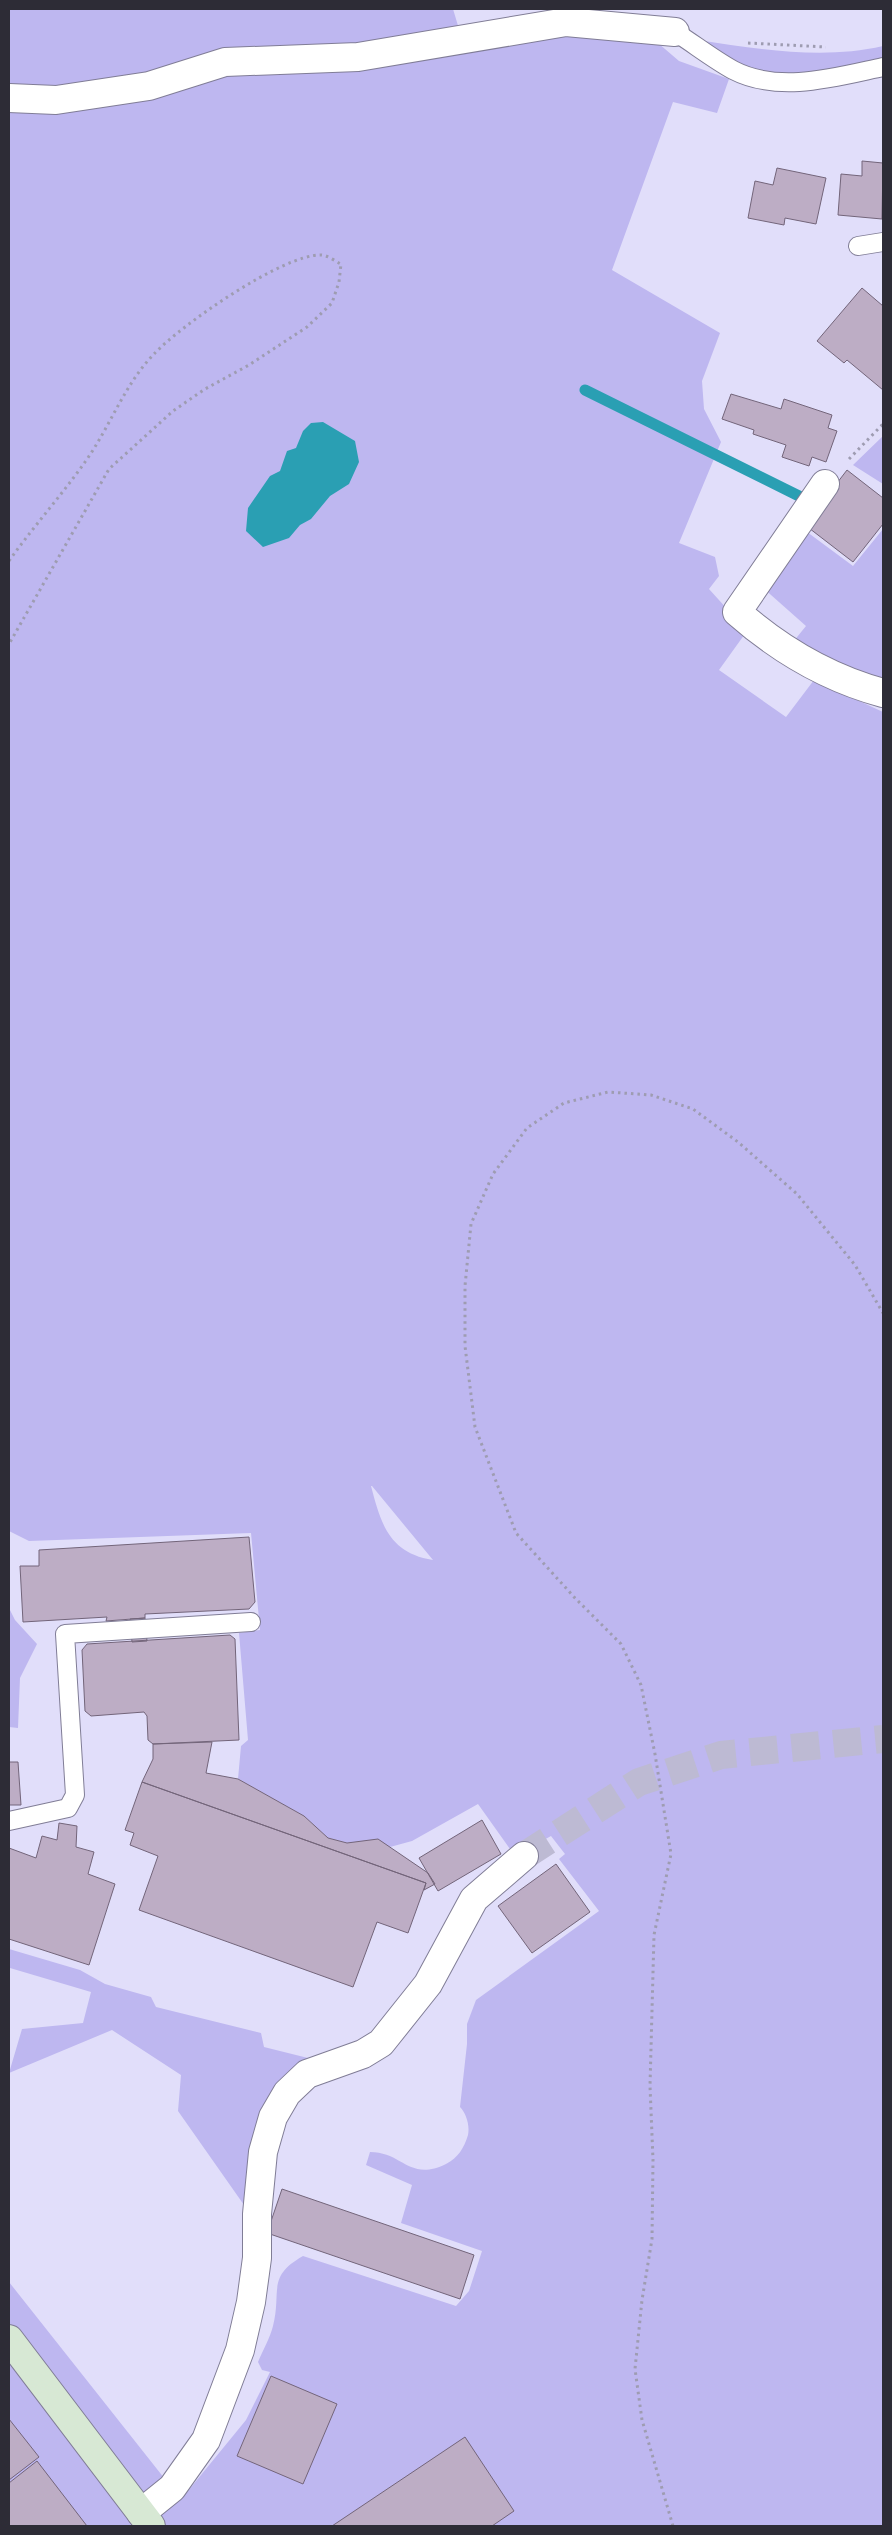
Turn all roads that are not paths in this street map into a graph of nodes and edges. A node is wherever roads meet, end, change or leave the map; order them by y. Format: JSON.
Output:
{"nodes":[{"id":1,"x":675,"y":32,"type":"joint"},
{"id":2,"x":883,"y":67,"type":"edge"},
{"id":3,"x":9,"y":98,"type":"edge"},
{"id":4,"x":883,"y":242,"type":"edge"},
{"id":5,"x":858,"y":246,"type":"dead end"},
{"id":6,"x":825,"y":484,"type":"road end"},
{"id":7,"x":883,"y":692,"type":"edge"},
{"id":8,"x":251,"y":1622,"type":"dead end"},
{"id":9,"x":9,"y":1820,"type":"edge"},
{"id":10,"x":524,"y":1856,"type":"tunnel mouth"},
{"id":11,"x":9,"y":2339,"type":"edge"},
{"id":12,"x":146,"y":2520,"type":"edge"}],
"edges":[{"from":1,"to":2,"type":"lane"},
{"from":1,"to":3,"type":"street"},
{"from":4,"to":5,"type":"lane"},
{"from":6,"to":7,"type":"street"},
{"from":8,"to":9,"type":"lane"},
{"from":10,"to":12,"type":"street"},
{"from":11,"to":12,"type":"street"}]}
